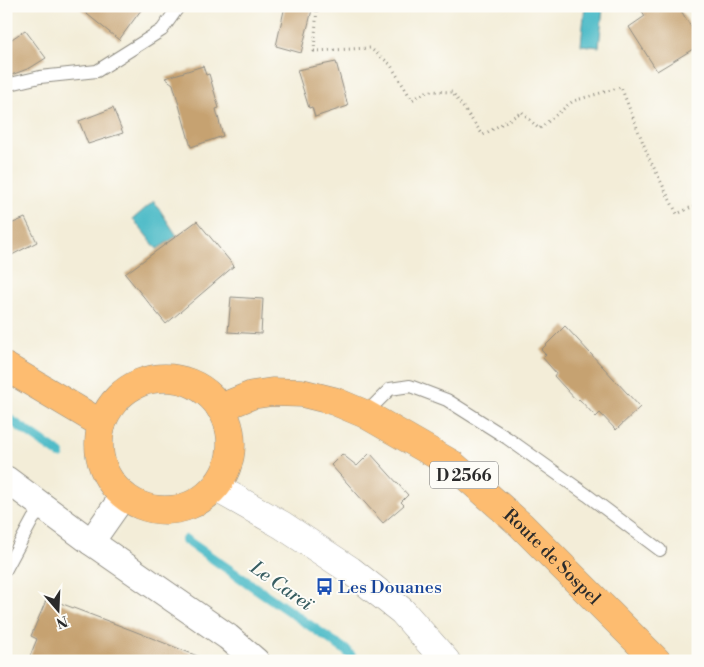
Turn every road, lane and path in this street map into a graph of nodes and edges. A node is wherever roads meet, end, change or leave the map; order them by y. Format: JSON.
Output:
{"nodes":[{"id":1,"x":179,"y":6,"type":"edge"},
{"id":2,"x":317,"y":6,"type":"edge"},
{"id":3,"x":6,"y":85,"type":"edge"},
{"id":4,"x":698,"y":204,"type":"edge"},
{"id":5,"x":6,"y":367,"type":"edge"},
{"id":6,"x":220,"y":408,"type":"junction"},
{"id":7,"x":365,"y":414,"type":"junction"},
{"id":8,"x":102,"y":424,"type":"junction"},
{"id":9,"x":6,"y":479,"type":"edge"},
{"id":10,"x":214,"y":487,"type":"junction"},
{"id":11,"x":124,"y":496,"type":"junction"},
{"id":12,"x":44,"y":507,"type":"junction"},
{"id":13,"x":91,"y":542,"type":"junction"},
{"id":14,"x":660,"y":550,"type":"dead end"},
{"id":15,"x":6,"y":569,"type":"edge"},
{"id":16,"x":256,"y":661,"type":"edge"},
{"id":17,"x":446,"y":661,"type":"edge"},
{"id":18,"x":657,"y":661,"type":"edge"}],
"edges":[{"from":1,"to":3,"type":"lane"},
{"from":2,"to":4,"type":"path"},
{"from":5,"to":8,"type":"main road"},
{"from":6,"to":7,"type":"main road","name":"Route de Sospel","number":"D 2566"},
{"from":6,"to":8,"type":"main road"},
{"from":6,"to":10,"type":"main road"},
{"from":7,"to":14,"type":"lane"},
{"from":7,"to":18,"type":"main road","name":"Route de Sospel","number":"D 2566"},
{"from":8,"to":11,"type":"main road"},
{"from":9,"to":12,"type":"street"},
{"from":10,"to":11,"type":"main road"},
{"from":10,"to":17,"type":"street"},
{"from":11,"to":13,"type":"street"},
{"from":12,"to":13,"type":"street"},
{"from":12,"to":15,"type":"lane"},
{"from":13,"to":16,"type":"street"}]}
